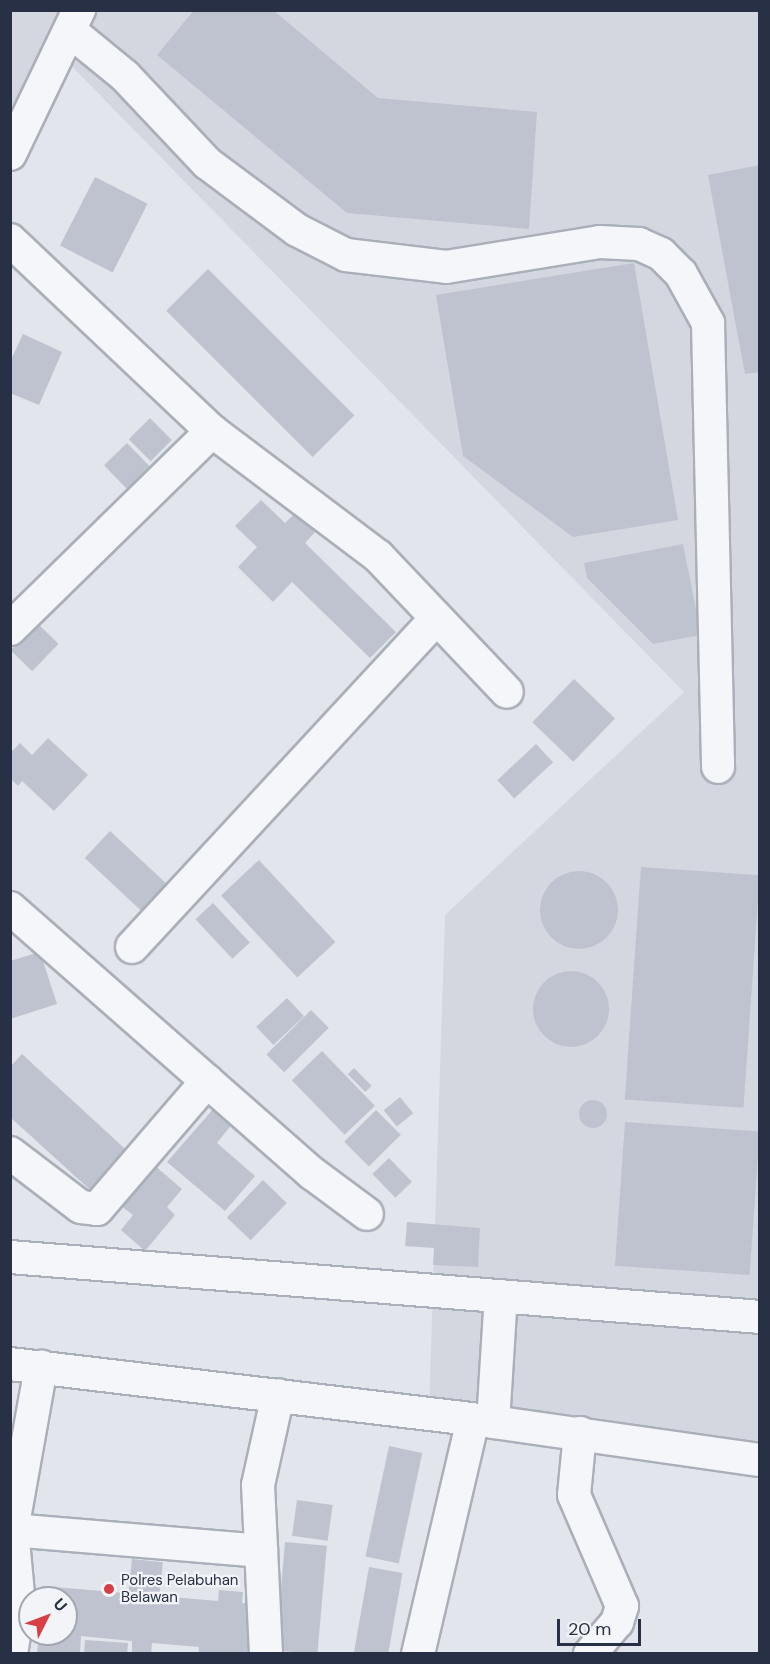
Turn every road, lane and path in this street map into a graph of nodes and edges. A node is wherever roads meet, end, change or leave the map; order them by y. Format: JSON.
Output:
{"nodes":[{"id":1,"x":75,"y":21,"type":"edge"},
{"id":2,"x":10,"y":154,"type":"edge"},
{"id":3,"x":10,"y":240,"type":"edge"},
{"id":4,"x":212,"y":431,"type":"junction"},
{"id":5,"x":436,"y":618,"type":"junction"},
{"id":6,"x":10,"y":629,"type":"edge"},
{"id":7,"x":507,"y":692,"type":"dead end"},
{"id":8,"x":718,"y":766,"type":"dead end"},
{"id":9,"x":10,"y":908,"type":"edge"},
{"id":10,"x":132,"y":947,"type":"dead end"},
{"id":11,"x":207,"y":1081,"type":"junction"},
{"id":12,"x":10,"y":1154,"type":"edge"},
{"id":13,"x":367,"y":1214,"type":"dead end"},
{"id":14,"x":10,"y":1257,"type":"edge"},
{"id":15,"x":501,"y":1296,"type":"junction"},
{"id":16,"x":759,"y":1317,"type":"edge"},
{"id":17,"x":26,"y":1366,"type":"edge"},
{"id":18,"x":278,"y":1395,"type":"junction"},
{"id":19,"x":483,"y":1421,"type":"junction"},
{"id":20,"x":580,"y":1433,"type":"junction"},
{"id":21,"x":759,"y":1460,"type":"edge"},
{"id":22,"x":12,"y":1530,"type":"junction"},
{"id":23,"x":261,"y":1551,"type":"junction"},
{"id":24,"x":15,"y":1603,"type":"edge"},
{"id":25,"x":11,"y":1653,"type":"edge"},
{"id":26,"x":266,"y":1653,"type":"edge"},
{"id":27,"x":418,"y":1653,"type":"edge"},
{"id":28,"x":590,"y":1653,"type":"edge"}],
"edges":[{"from":1,"to":2,"type":"street"},
{"from":1,"to":8,"type":"street"},
{"from":3,"to":4,"type":"street"},
{"from":4,"to":5,"type":"street"},
{"from":4,"to":6,"type":"street"},
{"from":5,"to":7,"type":"street"},
{"from":5,"to":10,"type":"street"},
{"from":9,"to":11,"type":"street"},
{"from":11,"to":12,"type":"street"},
{"from":11,"to":13,"type":"street"},
{"from":14,"to":15,"type":"street"},
{"from":15,"to":16,"type":"street"},
{"from":15,"to":19,"type":"street"},
{"from":17,"to":18,"type":"street"},
{"from":17,"to":22,"type":"street"},
{"from":18,"to":19,"type":"street"},
{"from":18,"to":23,"type":"street"},
{"from":19,"to":20,"type":"street"},
{"from":19,"to":27,"type":"street"},
{"from":20,"to":21,"type":"street"},
{"from":20,"to":28,"type":"street"},
{"from":22,"to":23,"type":"street"},
{"from":22,"to":24,"type":"street"},
{"from":23,"to":26,"type":"street"},
{"from":24,"to":25,"type":"street"}]}
